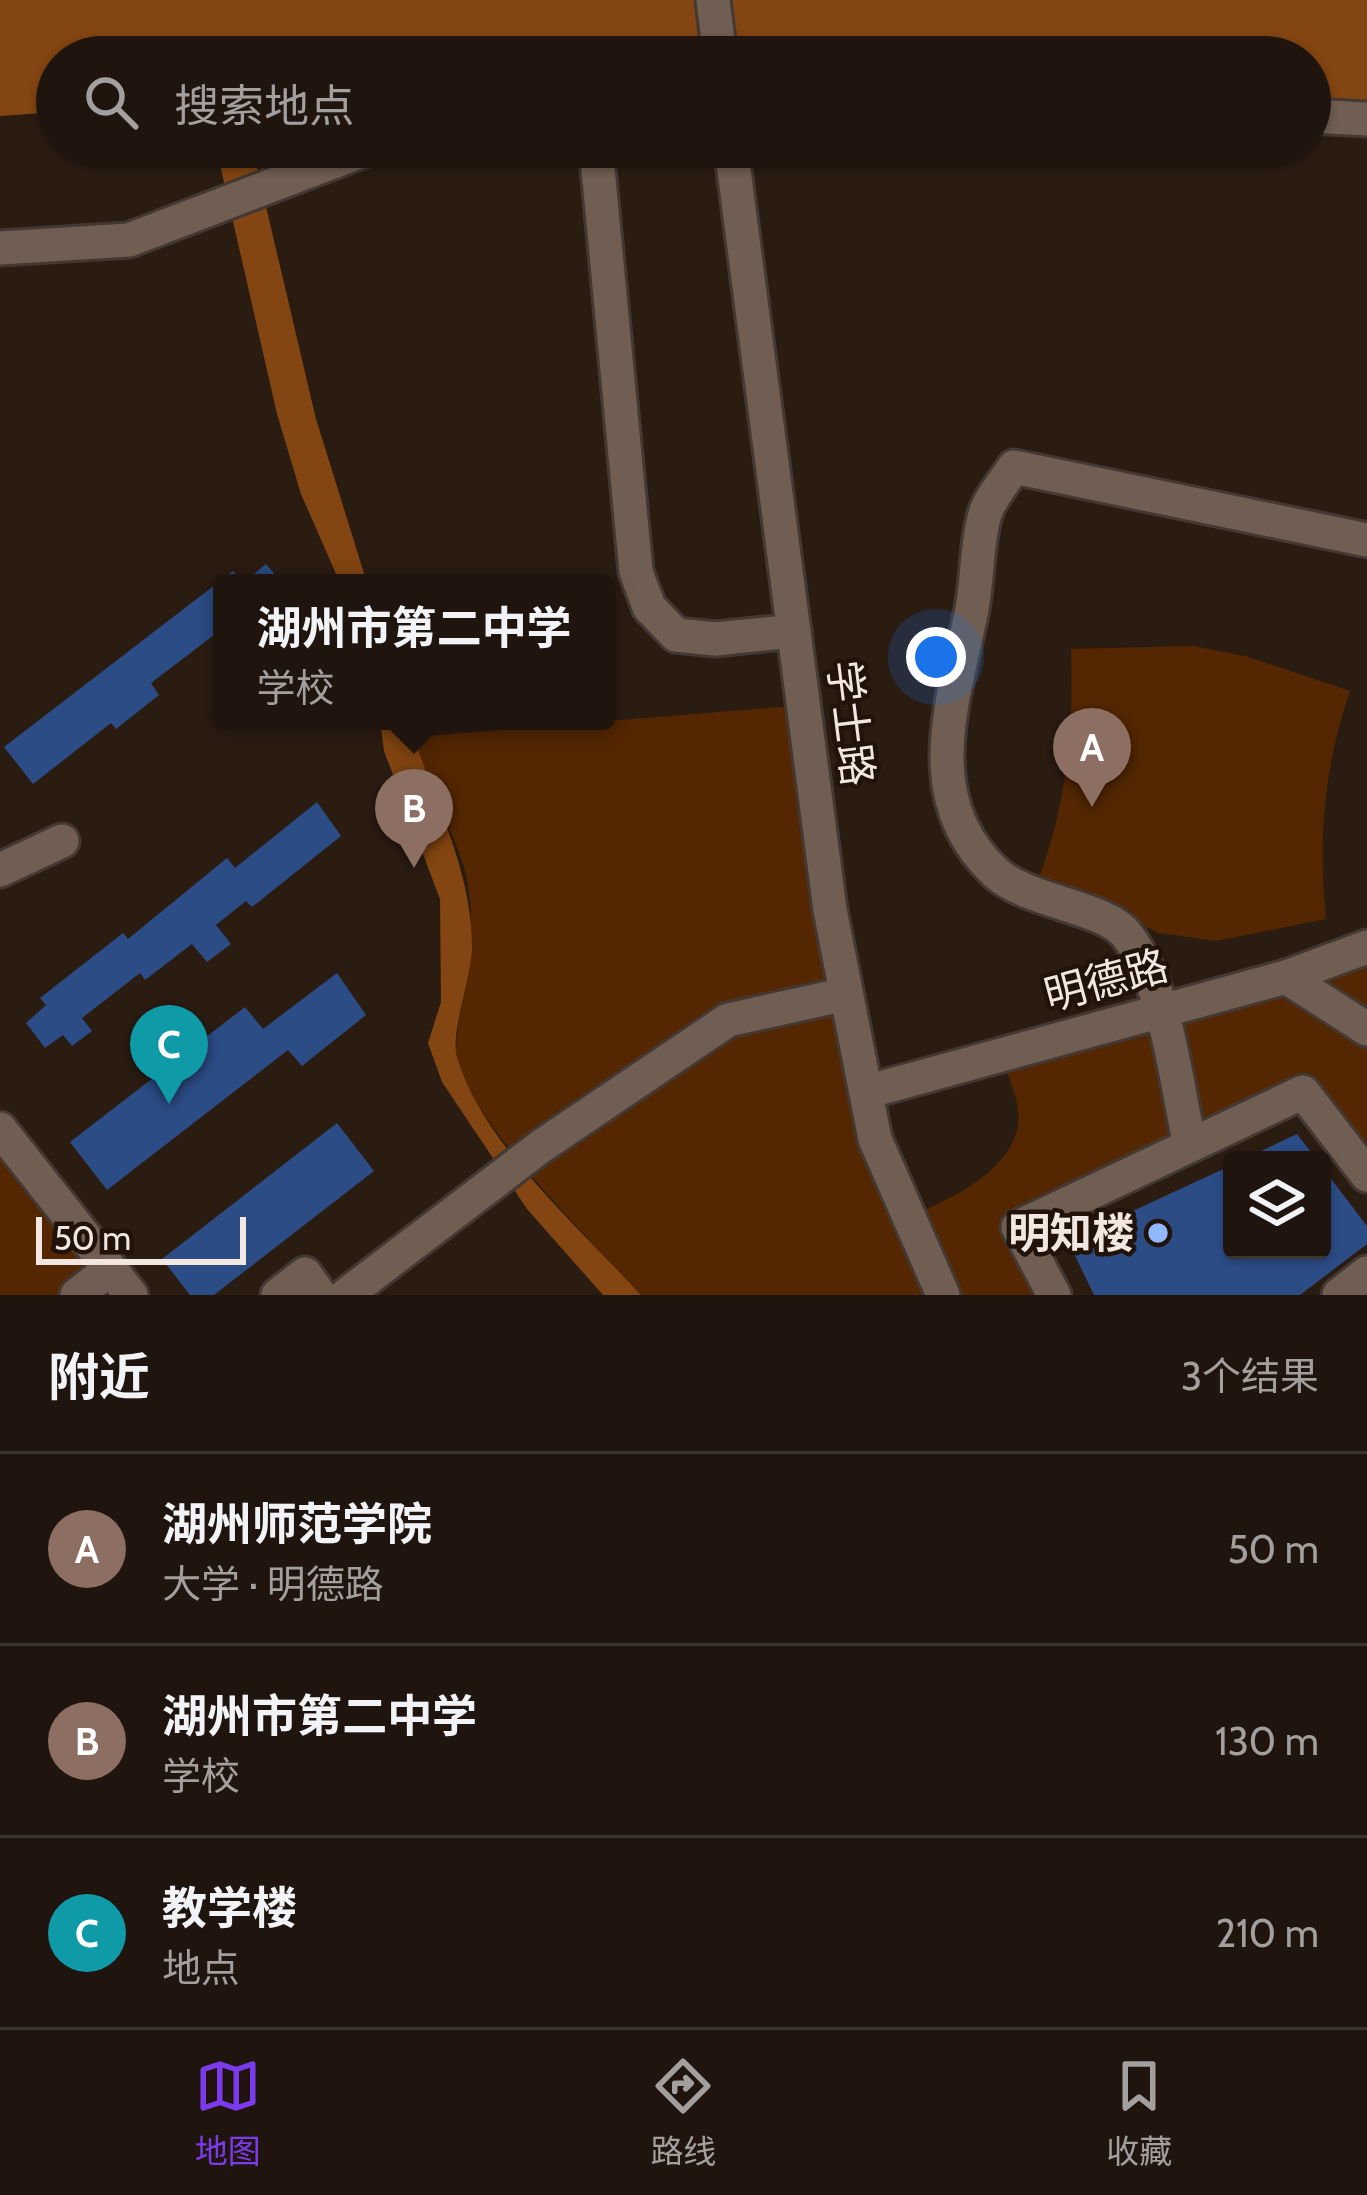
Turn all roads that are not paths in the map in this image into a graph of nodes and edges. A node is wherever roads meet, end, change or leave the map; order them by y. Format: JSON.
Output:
{"nodes":[{"id":1,"x":713,"y":0,"type":"edge"},
{"id":2,"x":717,"y":36,"type":"edge"},
{"id":3,"x":1331,"y":117,"type":"edge"},
{"id":4,"x":1367,"y":119,"type":"edge"},
{"id":5,"x":318,"y":168,"type":"edge"},
{"id":6,"x":598,"y":168,"type":"edge"},
{"id":7,"x":733,"y":168,"type":"edge"},
{"id":8,"x":0,"y":248,"type":"edge"},
{"id":9,"x":1367,"y":540,"type":"edge"},
{"id":10,"x":794,"y":631,"type":"junction"},
{"id":11,"x":62,"y":841,"type":"dead end"},
{"id":12,"x":0,"y":870,"type":"edge"},
{"id":13,"x":1367,"y":947,"type":"edge"},
{"id":14,"x":1286,"y":976,"type":"junction"},
{"id":15,"x":846,"y":994,"type":"junction"},
{"id":16,"x":1159,"y":1012,"type":"junction"},
{"id":17,"x":1367,"y":1029,"type":"edge"},
{"id":18,"x":866,"y":1092,"type":"junction"},
{"id":19,"x":0,"y":1129,"type":"edge"},
{"id":20,"x":1190,"y":1145,"type":"junction"},
{"id":21,"x":1367,"y":1175,"type":"edge"},
{"id":22,"x":1367,"y":1273,"type":"edge"},
{"id":23,"x":121,"y":1282,"type":"edge"},
{"id":24,"x":76,"y":1295,"type":"edge"},
{"id":25,"x":278,"y":1295,"type":"edge"},
{"id":26,"x":320,"y":1295,"type":"edge"},
{"id":27,"x":346,"y":1295,"type":"edge"},
{"id":28,"x":943,"y":1295,"type":"edge"},
{"id":29,"x":1054,"y":1295,"type":"edge"},
{"id":30,"x":1339,"y":1295,"type":"edge"}],
"edges":[{"from":1,"to":2,"type":"street"},
{"from":3,"to":4,"type":"street"},
{"from":5,"to":8,"type":"street"},
{"from":6,"to":10,"type":"street"},
{"from":7,"to":10,"type":"street","name":"学士路"},
{"from":9,"to":16,"type":"street"},
{"from":10,"to":15,"type":"street","name":"学士路"},
{"from":11,"to":12,"type":"street"},
{"from":13,"to":14,"type":"street","name":"明德路"},
{"from":14,"to":16,"type":"street","name":"明德路"},
{"from":14,"to":17,"type":"street"},
{"from":15,"to":18,"type":"street","name":"学士路"},
{"from":15,"to":27,"type":"street"},
{"from":16,"to":18,"type":"street","name":"明德路"},
{"from":16,"to":20,"type":"street"},
{"from":18,"to":28,"type":"street","name":"学士路"},
{"from":19,"to":23,"type":"street"},
{"from":20,"to":21,"type":"street"},
{"from":20,"to":29,"type":"street"},
{"from":22,"to":30,"type":"street"},
{"from":23,"to":24,"type":"street"},
{"from":25,"to":26,"type":"street"}]}
